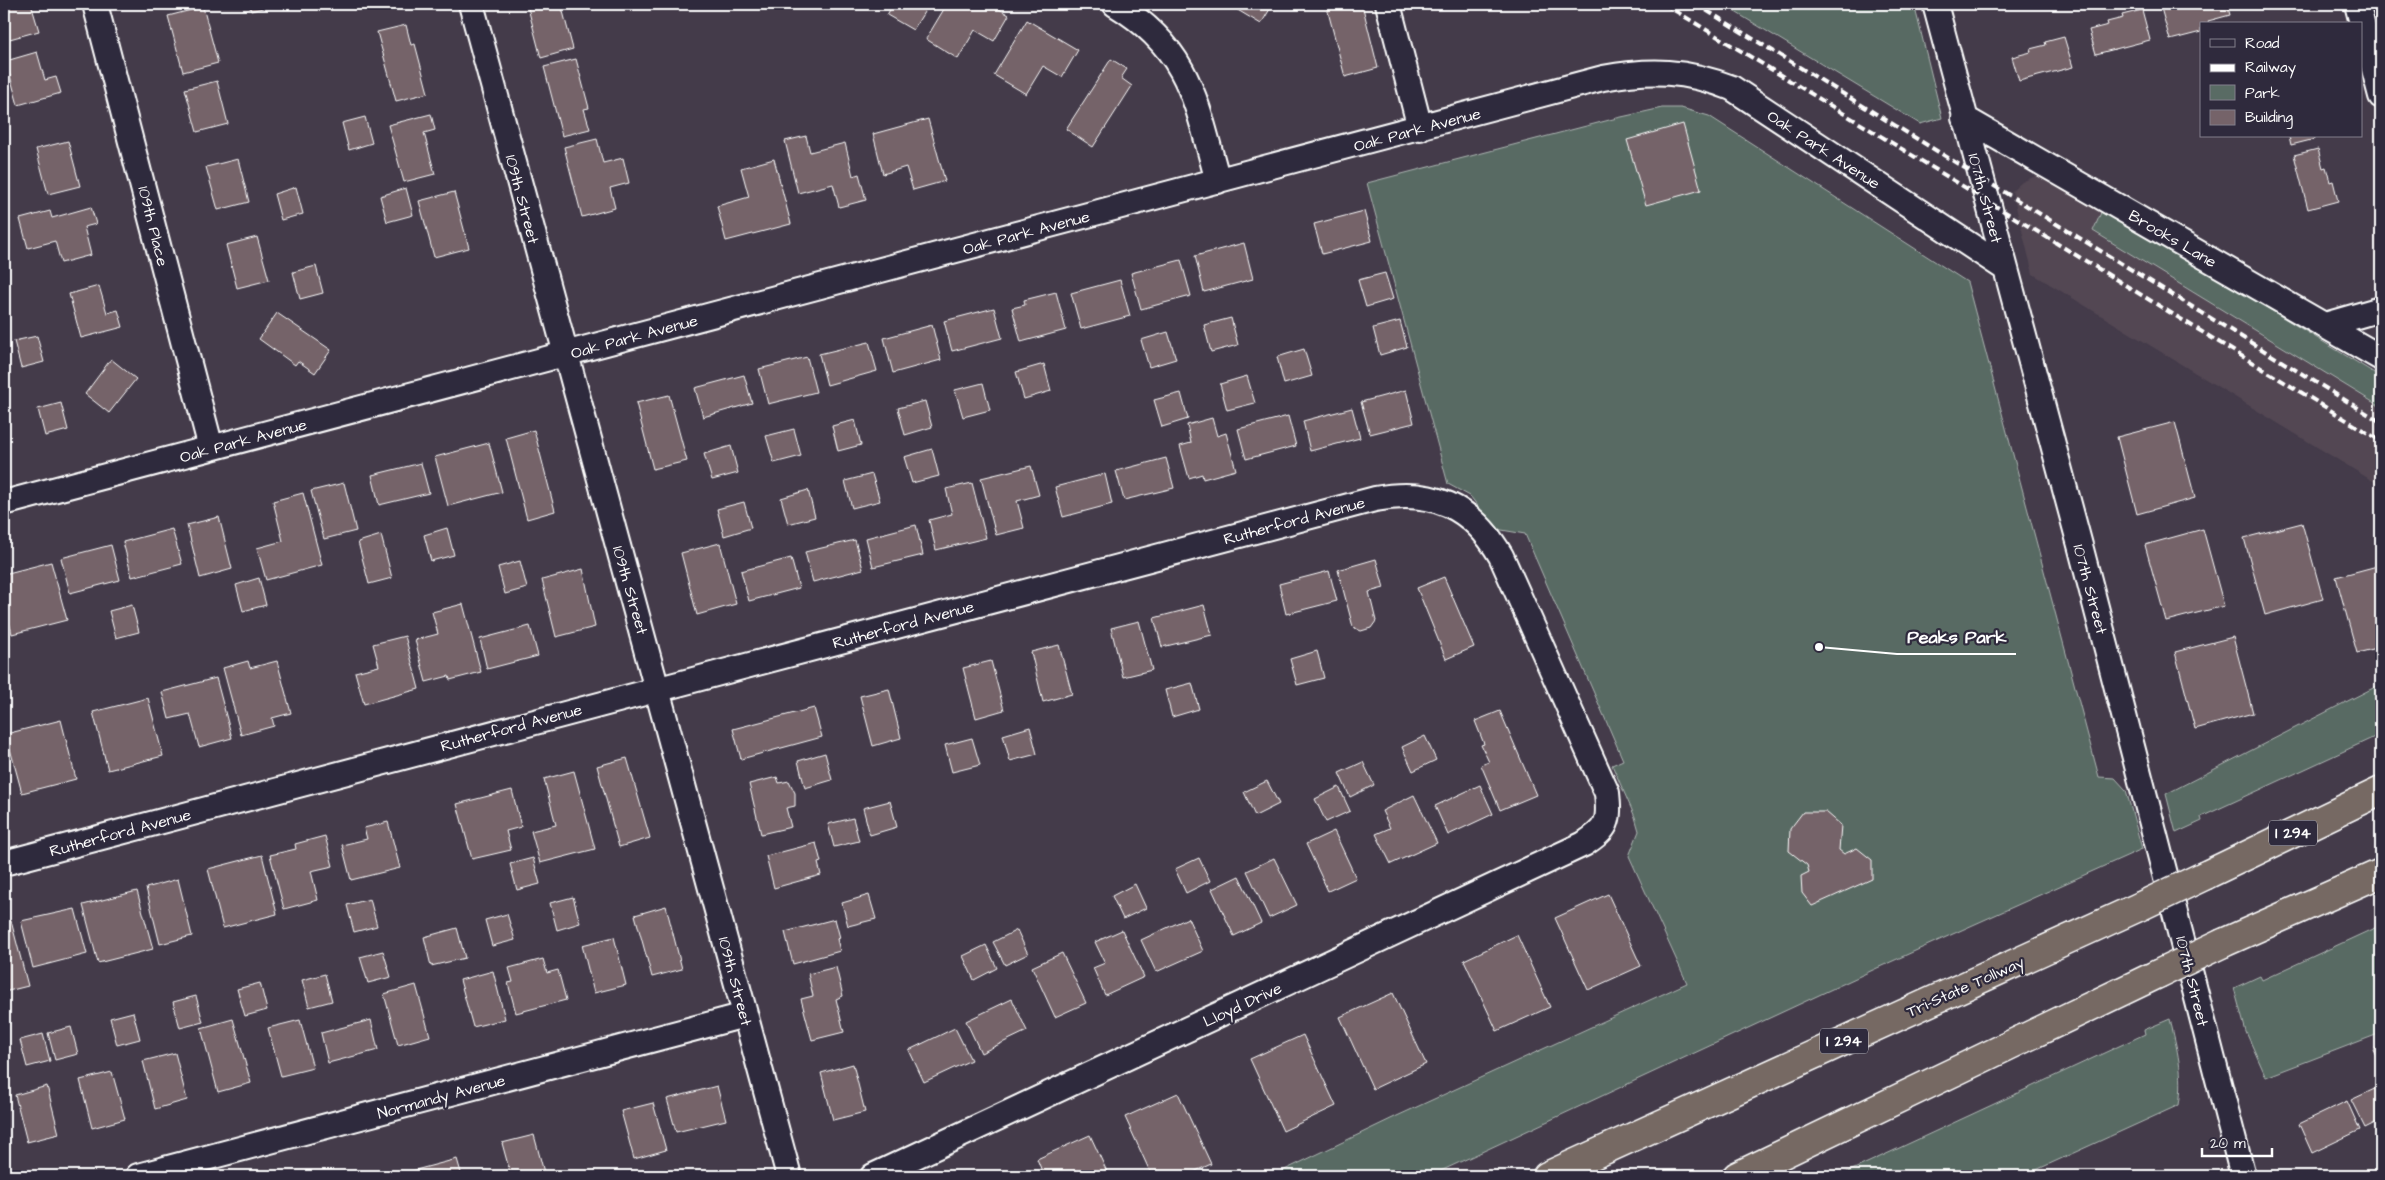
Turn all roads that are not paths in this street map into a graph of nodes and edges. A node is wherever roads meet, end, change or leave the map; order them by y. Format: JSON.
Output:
{"nodes":[{"id":1,"x":95,"y":4,"type":"edge"},
{"id":2,"x":471,"y":4,"type":"edge"},
{"id":3,"x":1115,"y":4,"type":"edge"},
{"id":4,"x":1388,"y":4,"type":"edge"},
{"id":5,"x":1935,"y":4,"type":"edge"},
{"id":6,"x":2357,"y":4,"type":"edge"},
{"id":7,"x":2362,"y":22,"type":"edge"},
{"id":8,"x":2362,"y":23,"type":"edge"},
{"id":9,"x":2381,"y":96,"type":"edge"},
{"id":10,"x":1964,"y":118,"type":"junction"},
{"id":11,"x":1420,"y":128,"type":"junction"},
{"id":12,"x":1218,"y":181,"type":"junction"},
{"id":13,"x":2006,"y":268,"type":"junction"},
{"id":14,"x":2381,"y":309,"type":"edge"},
{"id":15,"x":2325,"y":325,"type":"junction"},
{"id":16,"x":565,"y":354,"type":"junction"},
{"id":17,"x":2381,"y":358,"type":"edge"},
{"id":18,"x":210,"y":448,"type":"junction"},
{"id":19,"x":4,"y":503,"type":"edge"},
{"id":20,"x":658,"y":688,"type":"junction"},
{"id":21,"x":2381,"y":791,"type":"edge"},
{"id":22,"x":1607,"y":825,"type":"joint"},
{"id":23,"x":4,"y":863,"type":"edge"},
{"id":24,"x":2381,"y":873,"type":"edge"},
{"id":25,"x":745,"y":1015,"type":"junction"},
{"id":26,"x":138,"y":1176,"type":"edge"},
{"id":27,"x":789,"y":1176,"type":"edge"},
{"id":28,"x":873,"y":1176,"type":"edge"},
{"id":29,"x":1546,"y":1176,"type":"edge"},
{"id":30,"x":1737,"y":1176,"type":"edge"},
{"id":31,"x":2243,"y":1176,"type":"edge"}],
"edges":[{"from":1,"to":18,"type":"street","name":"109th Place"},
{"from":2,"to":16,"type":"street","name":"109th Street"},
{"from":3,"to":12,"type":"street"},
{"from":4,"to":11,"type":"street"},
{"from":5,"to":10,"type":"street","name":"107th Street"},
{"from":6,"to":7,"type":"street"},
{"from":8,"to":9,"type":"street"},
{"from":10,"to":13,"type":"street","name":"107th Street"},
{"from":10,"to":15,"type":"street","name":"Brooks Lane"},
{"from":11,"to":12,"type":"street","name":"Oak Park Avenue"},
{"from":11,"to":13,"type":"street","name":"Oak Park Avenue"},
{"from":12,"to":16,"type":"street","name":"Oak Park Avenue"},
{"from":13,"to":31,"type":"street","name":"107th Street"},
{"from":14,"to":15,"type":"street"},
{"from":15,"to":17,"type":"street","name":"Brooks Lane"},
{"from":16,"to":18,"type":"street","name":"Oak Park Avenue"},
{"from":16,"to":20,"type":"street","name":"109th Street"},
{"from":18,"to":19,"type":"street","name":"Oak Park Avenue"},
{"from":20,"to":22,"type":"street","name":"Rutherford Avenue"},
{"from":20,"to":23,"type":"street","name":"Rutherford Avenue"},
{"from":20,"to":25,"type":"street","name":"109th Street"},
{"from":21,"to":29,"type":"highway","name":"Tri-State Tollway","number":"I 294","bridge":true},
{"from":22,"to":28,"type":"street","name":"Lloyd Drive"},
{"from":24,"to":30,"type":"highway","bridge":true},
{"from":25,"to":26,"type":"street","name":"Normandy Avenue"},
{"from":25,"to":27,"type":"street","name":"109th Street"}]}
